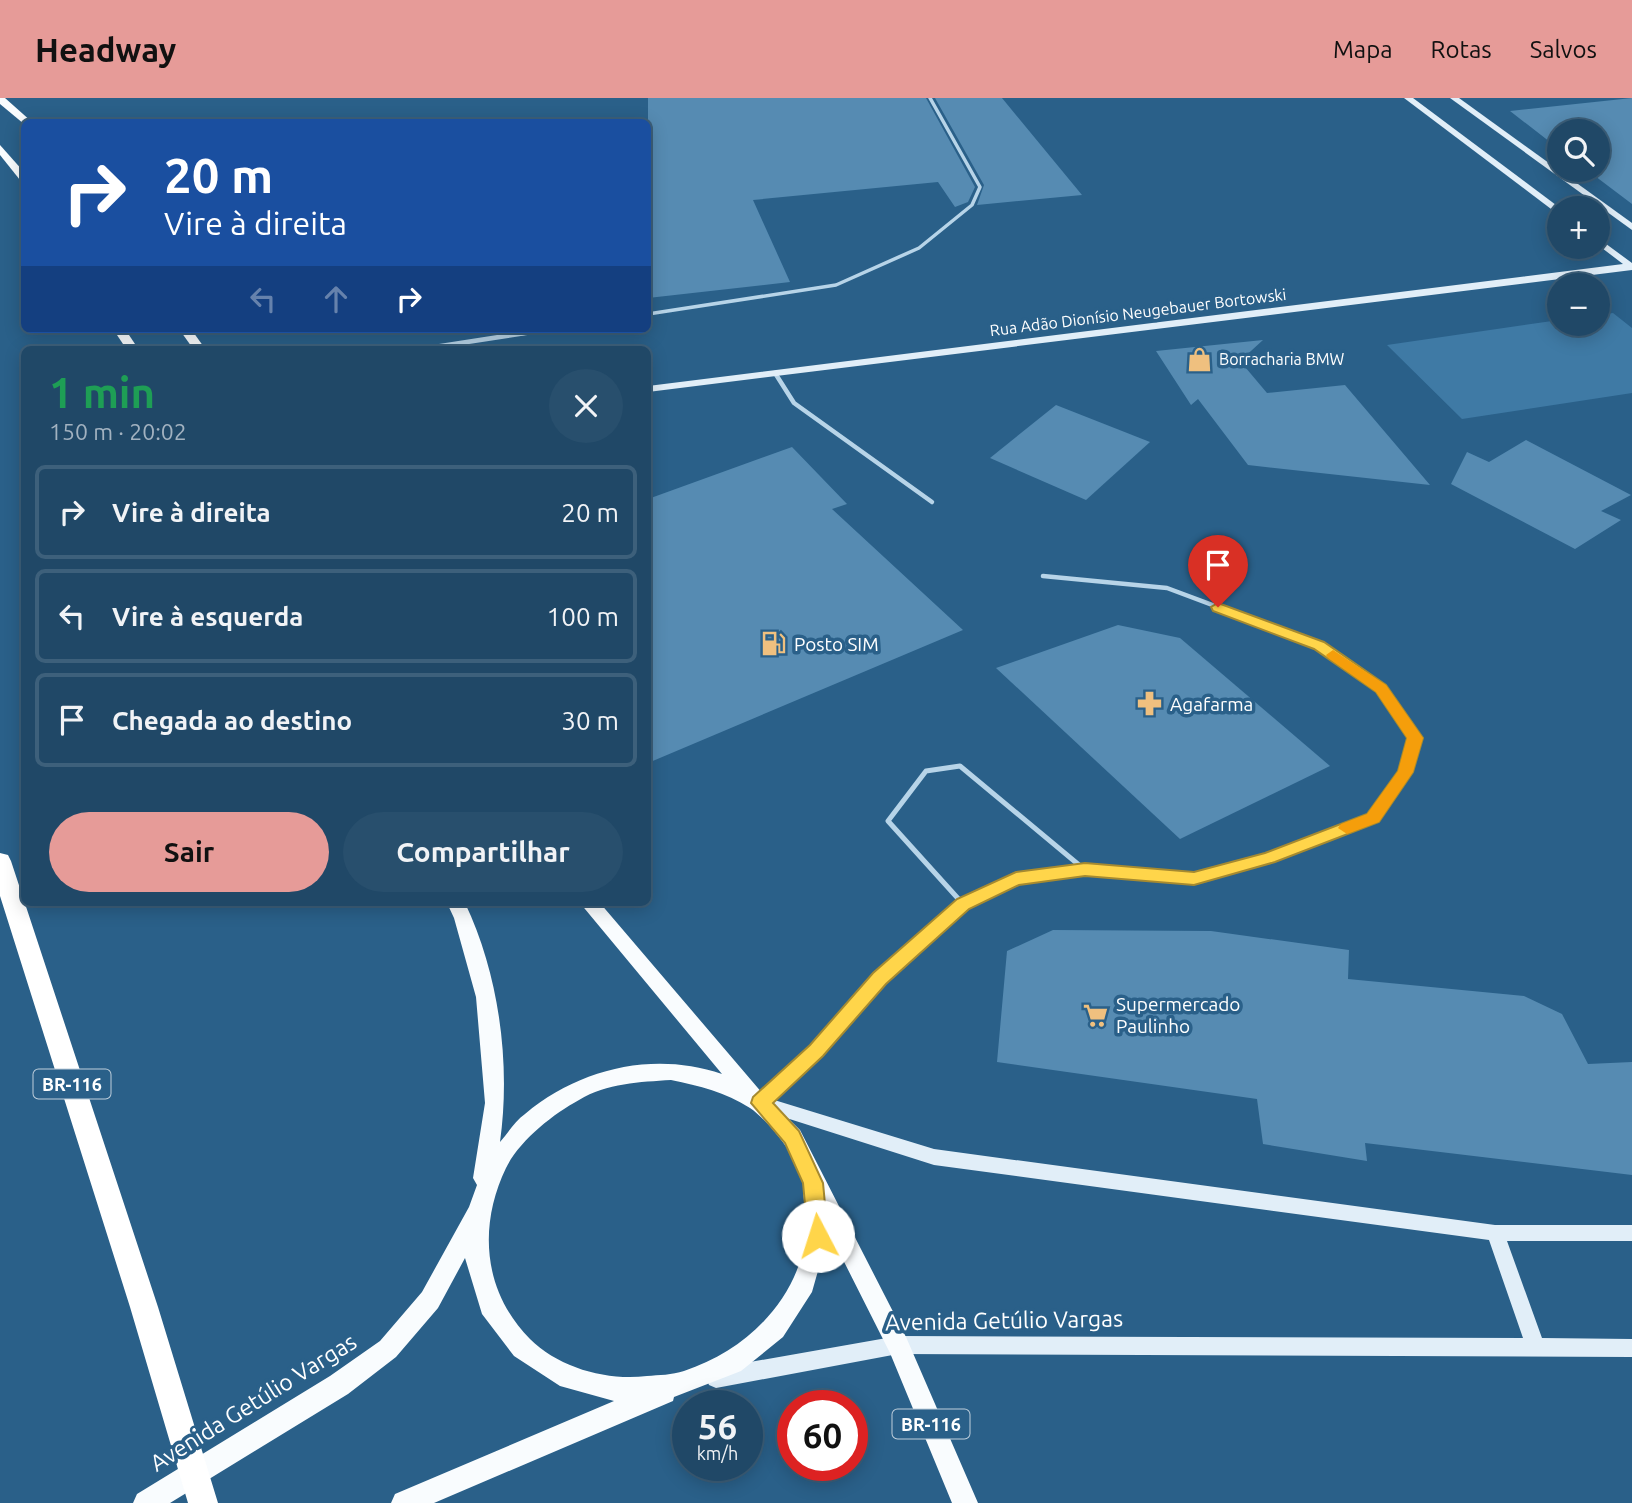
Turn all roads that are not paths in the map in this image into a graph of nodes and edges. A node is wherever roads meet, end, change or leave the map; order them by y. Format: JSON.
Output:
{"nodes":[{"id":1,"x":930,"y":98,"type":"edge"},
{"id":2,"x":1408,"y":98,"type":"edge"},
{"id":3,"x":1454,"y":98,"type":"edge"},
{"id":4,"x":0,"y":99,"type":"edge"},
{"id":5,"x":23,"y":119,"type":"edge"},
{"id":6,"x":0,"y":148,"type":"edge"},
{"id":7,"x":21,"y":174,"type":"edge"},
{"id":8,"x":1547,"y":203,"type":"edge"},
{"id":9,"x":1632,"y":227,"type":"edge"},
{"id":10,"x":1610,"y":250,"type":"edge"},
{"id":11,"x":1632,"y":266,"type":"edge"},
{"id":12,"x":651,"y":314,"type":"edge"},
{"id":13,"x":528,"y":333,"type":"edge"},
{"id":14,"x":441,"y":346,"type":"edge"},
{"id":15,"x":775,"y":373,"type":"junction"},
{"id":16,"x":651,"y":389,"type":"edge"},
{"id":17,"x":932,"y":502,"type":"dead end"},
{"id":18,"x":1043,"y":576,"type":"dead end"},
{"id":19,"x":0,"y":861,"type":"edge"},
{"id":20,"x":1085,"y":870,"type":"junction"},
{"id":21,"x":963,"y":904,"type":"junction"},
{"id":22,"x":457,"y":906,"type":"edge"},
{"id":23,"x":592,"y":906,"type":"edge"},
{"id":24,"x":760,"y":1103,"type":"junction"},
{"id":25,"x":813,"y":1183,"type":"junction"},
{"id":26,"x":480,"y":1207,"type":"junction"},
{"id":27,"x":1495,"y":1233,"type":"junction"},
{"id":28,"x":1632,"y":1233,"type":"edge"},
{"id":29,"x":898,"y":1345,"type":"junction"},
{"id":30,"x":1632,"y":1348,"type":"edge"},
{"id":31,"x":1536,"y":1349,"type":"junction"},
{"id":32,"x":681,"y":1384,"type":"junction"},
{"id":33,"x":146,"y":1503,"type":"edge"},
{"id":34,"x":203,"y":1503,"type":"edge"},
{"id":35,"x":404,"y":1503,"type":"edge"},
{"id":36,"x":965,"y":1503,"type":"edge"}],
"edges":[{"from":1,"to":12,"type":"lane"},
{"from":2,"to":8,"type":"main road"},
{"from":3,"to":9,"type":"main road"},
{"from":4,"to":5,"type":"main road"},
{"from":6,"to":7,"type":"main road"},
{"from":10,"to":11,"type":"main road"},
{"from":11,"to":15,"type":"main road","name":"Rua Adão Dionísio Neugebauer Bortowski"},
{"from":13,"to":14,"type":"lane"},
{"from":15,"to":16,"type":"main road","name":"Rua Adão Dionísio Neugebauer Bortowski"},
{"from":15,"to":17,"type":"lane"},
{"from":18,"to":20,"type":"lane"},
{"from":19,"to":34,"type":"highway","number":"BR-116"},
{"from":20,"to":21,"type":"lane"},
{"from":20,"to":21,"type":"lane"},
{"from":21,"to":24,"type":"lane"},
{"from":22,"to":26,"type":"main road"},
{"from":23,"to":24,"type":"main road"},
{"from":24,"to":25,"type":"main road"},
{"from":24,"to":26,"type":"main road"},
{"from":24,"to":27,"type":"main road"},
{"from":25,"to":29,"type":"main road"},
{"from":25,"to":32,"type":"main road"},
{"from":26,"to":32,"type":"main road"},
{"from":26,"to":33,"type":"main road","name":"Avenida Getúlio Vargas"},
{"from":27,"to":28,"type":"main road"},
{"from":27,"to":31,"type":"main road"},
{"from":29,"to":31,"type":"main road","name":"Avenida Getúlio Vargas"},
{"from":29,"to":32,"type":"main road","name":"Avenida Getúlio Vargas"},
{"from":29,"to":36,"type":"main road","number":"BR-116"},
{"from":30,"to":31,"type":"main road","name":"Avenida Getúlio Vargas"},
{"from":32,"to":35,"type":"main road","name":"Avenida Getúlio Vargas"}]}
